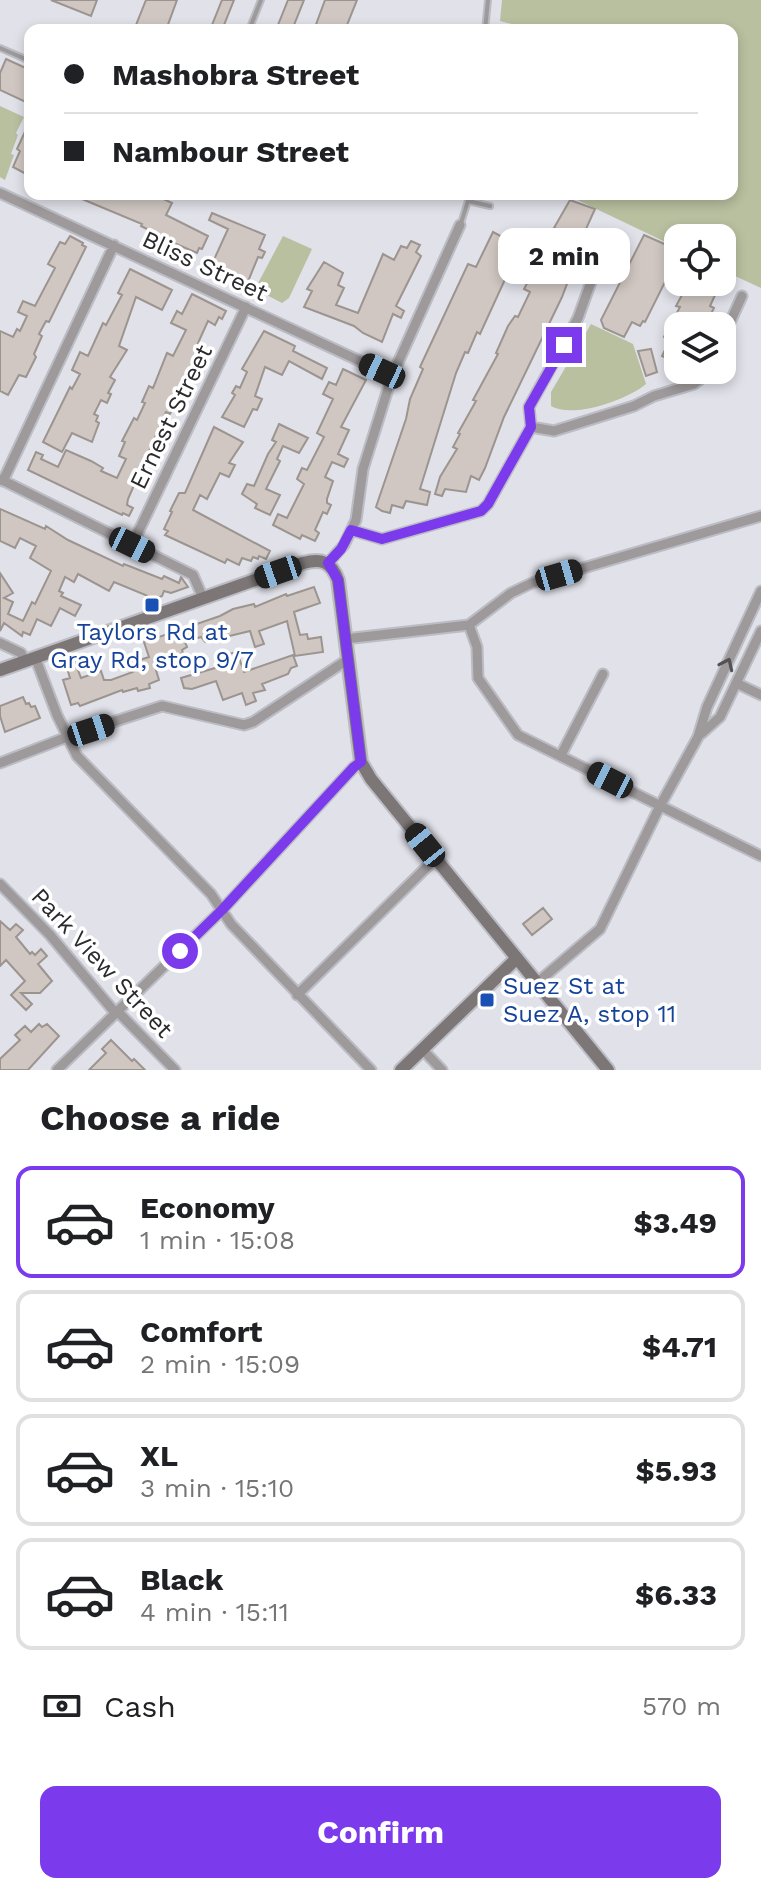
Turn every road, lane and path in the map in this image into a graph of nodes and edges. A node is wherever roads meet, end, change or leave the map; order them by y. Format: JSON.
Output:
{"nodes":[{"id":1,"x":261,"y":0,"type":"edge"},
{"id":2,"x":488,"y":0,"type":"edge"},
{"id":3,"x":251,"y":24,"type":"edge"},
{"id":4,"x":486,"y":24,"type":"edge"},
{"id":5,"x":0,"y":48,"type":"edge"},
{"id":6,"x":24,"y":58,"type":"edge"},
{"id":7,"x":0,"y":193,"type":"edge"},
{"id":8,"x":468,"y":201,"type":"joint"},
{"id":9,"x":490,"y":206,"type":"dead end"},
{"id":10,"x":460,"y":225,"type":"joint"},
{"id":11,"x":616,"y":236,"type":"dead end"},
{"id":12,"x":114,"y":245,"type":"junction"},
{"id":13,"x":742,"y":296,"type":"dead end"},
{"id":14,"x":246,"y":307,"type":"junction"},
{"id":15,"x":735,"y":312,"type":"edge"},
{"id":16,"x":392,"y":376,"type":"junction"},
{"id":17,"x":694,"y":384,"type":"edge"},
{"id":18,"x":531,"y":427,"type":"junction"},
{"id":19,"x":1,"y":480,"type":"edge"},
{"id":20,"x":761,"y":516,"type":"edge"},
{"id":21,"x":351,"y":530,"type":"junction"},
{"id":22,"x":132,"y":545,"type":"junction"},
{"id":23,"x":328,"y":563,"type":"junction"},
{"id":24,"x":761,"y":591,"type":"edge"},
{"id":25,"x":203,"y":598,"type":"junction"},
{"id":26,"x":469,"y":625,"type":"junction"},
{"id":27,"x":761,"y":631,"type":"edge"},
{"id":28,"x":345,"y":639,"type":"junction"},
{"id":29,"x":0,"y":643,"type":"edge"},
{"id":30,"x":30,"y":659,"type":"junction"},
{"id":31,"x":347,"y":660,"type":"junction"},
{"id":32,"x":0,"y":670,"type":"edge"},
{"id":33,"x":603,"y":674,"type":"dead end"},
{"id":34,"x":736,"y":683,"type":"junction"},
{"id":35,"x":761,"y":695,"type":"edge"},
{"id":36,"x":67,"y":737,"type":"junction"},
{"id":37,"x":698,"y":737,"type":"junction"},
{"id":38,"x":561,"y":755,"type":"junction"},
{"id":39,"x":361,"y":762,"type":"junction"},
{"id":40,"x":0,"y":763,"type":"edge"},
{"id":41,"x":660,"y":806,"type":"junction"},
{"id":42,"x":761,"y":856,"type":"edge"},
{"id":43,"x":436,"y":858,"type":"junction"},
{"id":44,"x":0,"y":884,"type":"edge"},
{"id":45,"x":222,"y":910,"type":"junction"},
{"id":46,"x":517,"y":958,"type":"junction"},
{"id":47,"x":538,"y":982,"type":"junction"},
{"id":48,"x":297,"y":995,"type":"junction"},
{"id":49,"x":116,"y":1012,"type":"junction"},
{"id":50,"x":423,"y":1050,"type":"junction"},
{"id":51,"x":57,"y":1070,"type":"edge"},
{"id":52,"x":175,"y":1070,"type":"edge"},
{"id":53,"x":371,"y":1070,"type":"edge"},
{"id":54,"x":401,"y":1070,"type":"edge"},
{"id":55,"x":442,"y":1070,"type":"edge"},
{"id":56,"x":608,"y":1070,"type":"edge"}],
"edges":[{"from":1,"to":3,"type":"lane"},
{"from":2,"to":4,"type":"lane"},
{"from":5,"to":6,"type":"lane"},
{"from":7,"to":12,"type":"street","name":"Bliss Street"},
{"from":8,"to":9,"type":"lane"},
{"from":8,"to":10,"type":"lane"},
{"from":10,"to":16,"type":"street"},
{"from":11,"to":18,"type":"street"},
{"from":12,"to":14,"type":"street","name":"Bliss Street"},
{"from":12,"to":19,"type":"street"},
{"from":13,"to":15,"type":"street"},
{"from":14,"to":16,"type":"street","name":"Bliss Street"},
{"from":14,"to":22,"type":"street","name":"Ernest Street"},
{"from":16,"to":21,"type":"street"},
{"from":17,"to":18,"type":"street"},
{"from":18,"to":21,"type":"street"},
{"from":19,"to":22,"type":"street"},
{"from":20,"to":26,"type":"street"},
{"from":21,"to":23,"type":"street"},
{"from":22,"to":25,"type":"street"},
{"from":23,"to":25,"type":"street"},
{"from":23,"to":28,"type":"street"},
{"from":37,"to":24,"type":"street","one_way":true},
{"from":25,"to":30,"type":"street"},
{"from":26,"to":28,"type":"street"},
{"from":26,"to":38,"type":"street"},
{"from":27,"to":34,"type":"street"},
{"from":28,"to":31,"type":"street"},
{"from":29,"to":30,"type":"street"},
{"from":30,"to":32,"type":"street"},
{"from":30,"to":36,"type":"street"},
{"from":31,"to":36,"type":"street"},
{"from":31,"to":39,"type":"street"},
{"from":33,"to":38,"type":"street"},
{"from":34,"to":35,"type":"street"},
{"from":34,"to":37,"type":"street"},
{"from":36,"to":40,"type":"street"},
{"from":36,"to":45,"type":"street"},
{"from":37,"to":41,"type":"street"},
{"from":38,"to":41,"type":"street"},
{"from":39,"to":43,"type":"street"},
{"from":39,"to":45,"type":"street"},
{"from":41,"to":42,"type":"street"},
{"from":41,"to":47,"type":"street"},
{"from":43,"to":46,"type":"street"},
{"from":43,"to":48,"type":"street"},
{"from":44,"to":49,"type":"street","name":"Park View Street"},
{"from":45,"to":48,"type":"street"},
{"from":45,"to":49,"type":"street"},
{"from":46,"to":47,"type":"street"},
{"from":46,"to":50,"type":"street"},
{"from":47,"to":56,"type":"street"},
{"from":48,"to":53,"type":"street"},
{"from":49,"to":51,"type":"street"},
{"from":49,"to":52,"type":"street","name":"Park View Street"},
{"from":50,"to":54,"type":"street"},
{"from":50,"to":55,"type":"street"}]}
